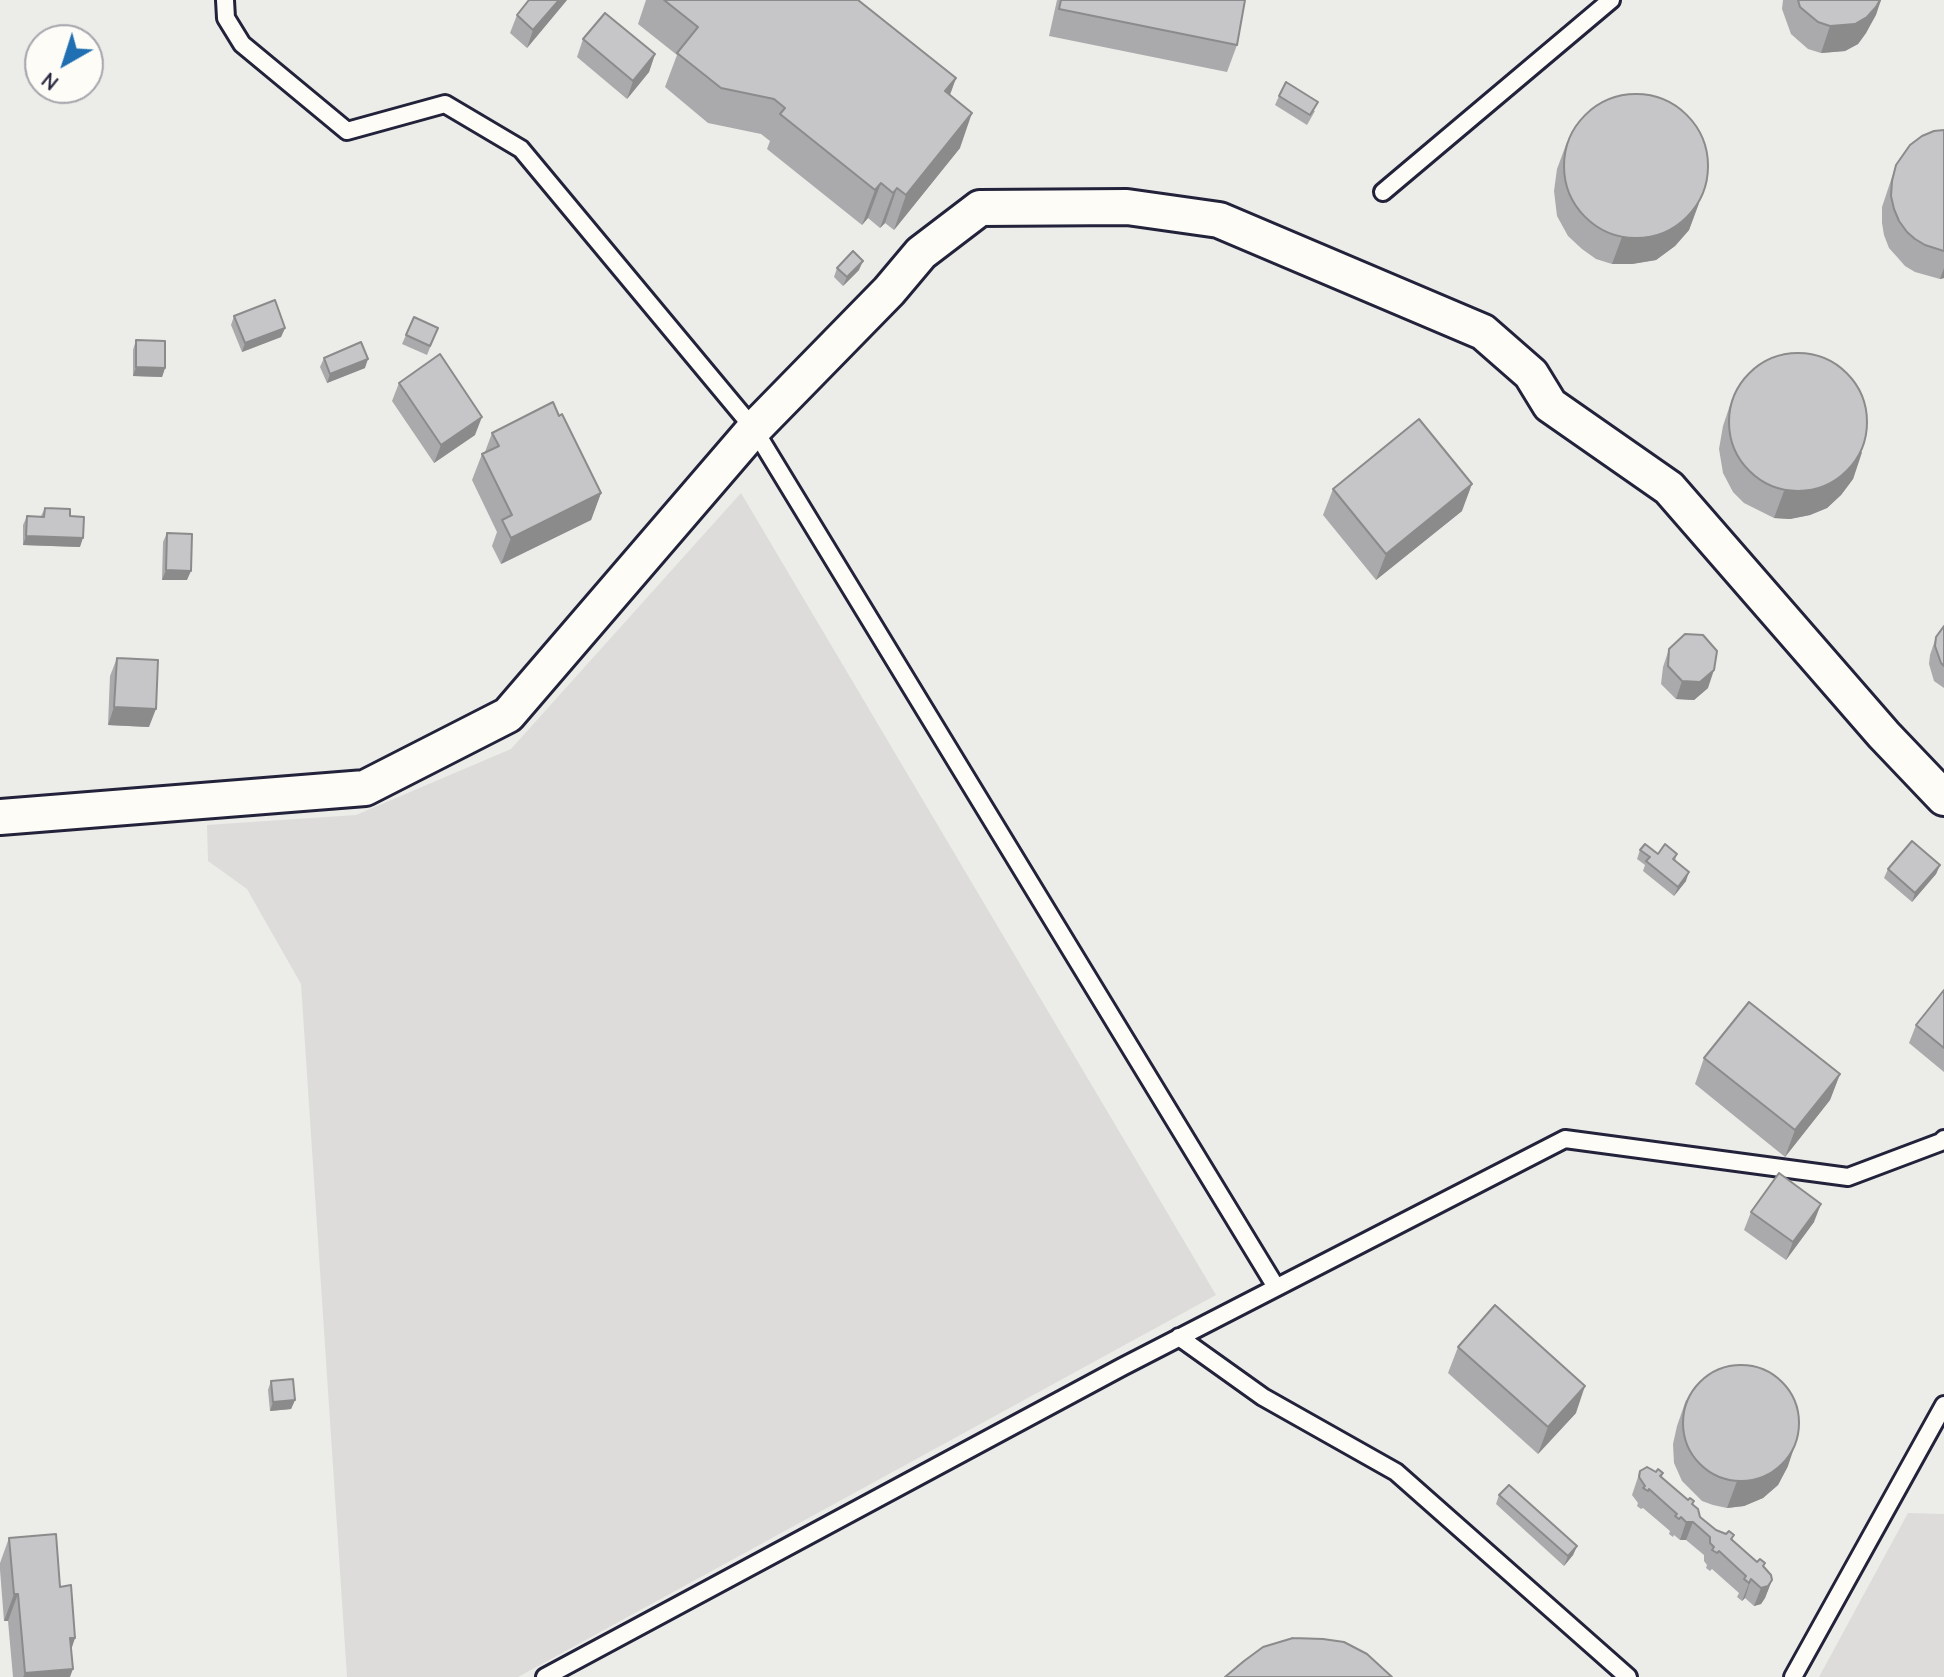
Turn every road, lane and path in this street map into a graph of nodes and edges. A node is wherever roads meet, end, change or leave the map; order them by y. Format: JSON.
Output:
{"nodes":[{"id":1,"x":225,"y":0,"type":"edge"},
{"id":2,"x":1611,"y":0,"type":"edge"},
{"id":3,"x":1383,"y":192,"type":"dead end"},
{"id":4,"x":754,"y":429,"type":"junction"},
{"id":5,"x":1944,"y":798,"type":"edge"},
{"id":6,"x":0,"y":817,"type":"edge"},
{"id":7,"x":1944,"y":1139,"type":"edge"},
{"id":8,"x":1276,"y":1287,"type":"junction"},
{"id":9,"x":1179,"y":1337,"type":"junction"},
{"id":10,"x":1944,"y":1405,"type":"edge"},
{"id":11,"x":545,"y":1677,"type":"edge"},
{"id":12,"x":1628,"y":1677,"type":"edge"},
{"id":13,"x":1793,"y":1677,"type":"edge"}],
"edges":[{"from":1,"to":4,"type":"lane"},
{"from":2,"to":3,"type":"lane"},
{"from":4,"to":5,"type":"street"},
{"from":4,"to":6,"type":"street"},
{"from":4,"to":8,"type":"lane"},
{"from":7,"to":8,"type":"lane"},
{"from":8,"to":9,"type":"lane"},
{"from":9,"to":11,"type":"lane"},
{"from":9,"to":12,"type":"lane"},
{"from":10,"to":13,"type":"lane"}]}
